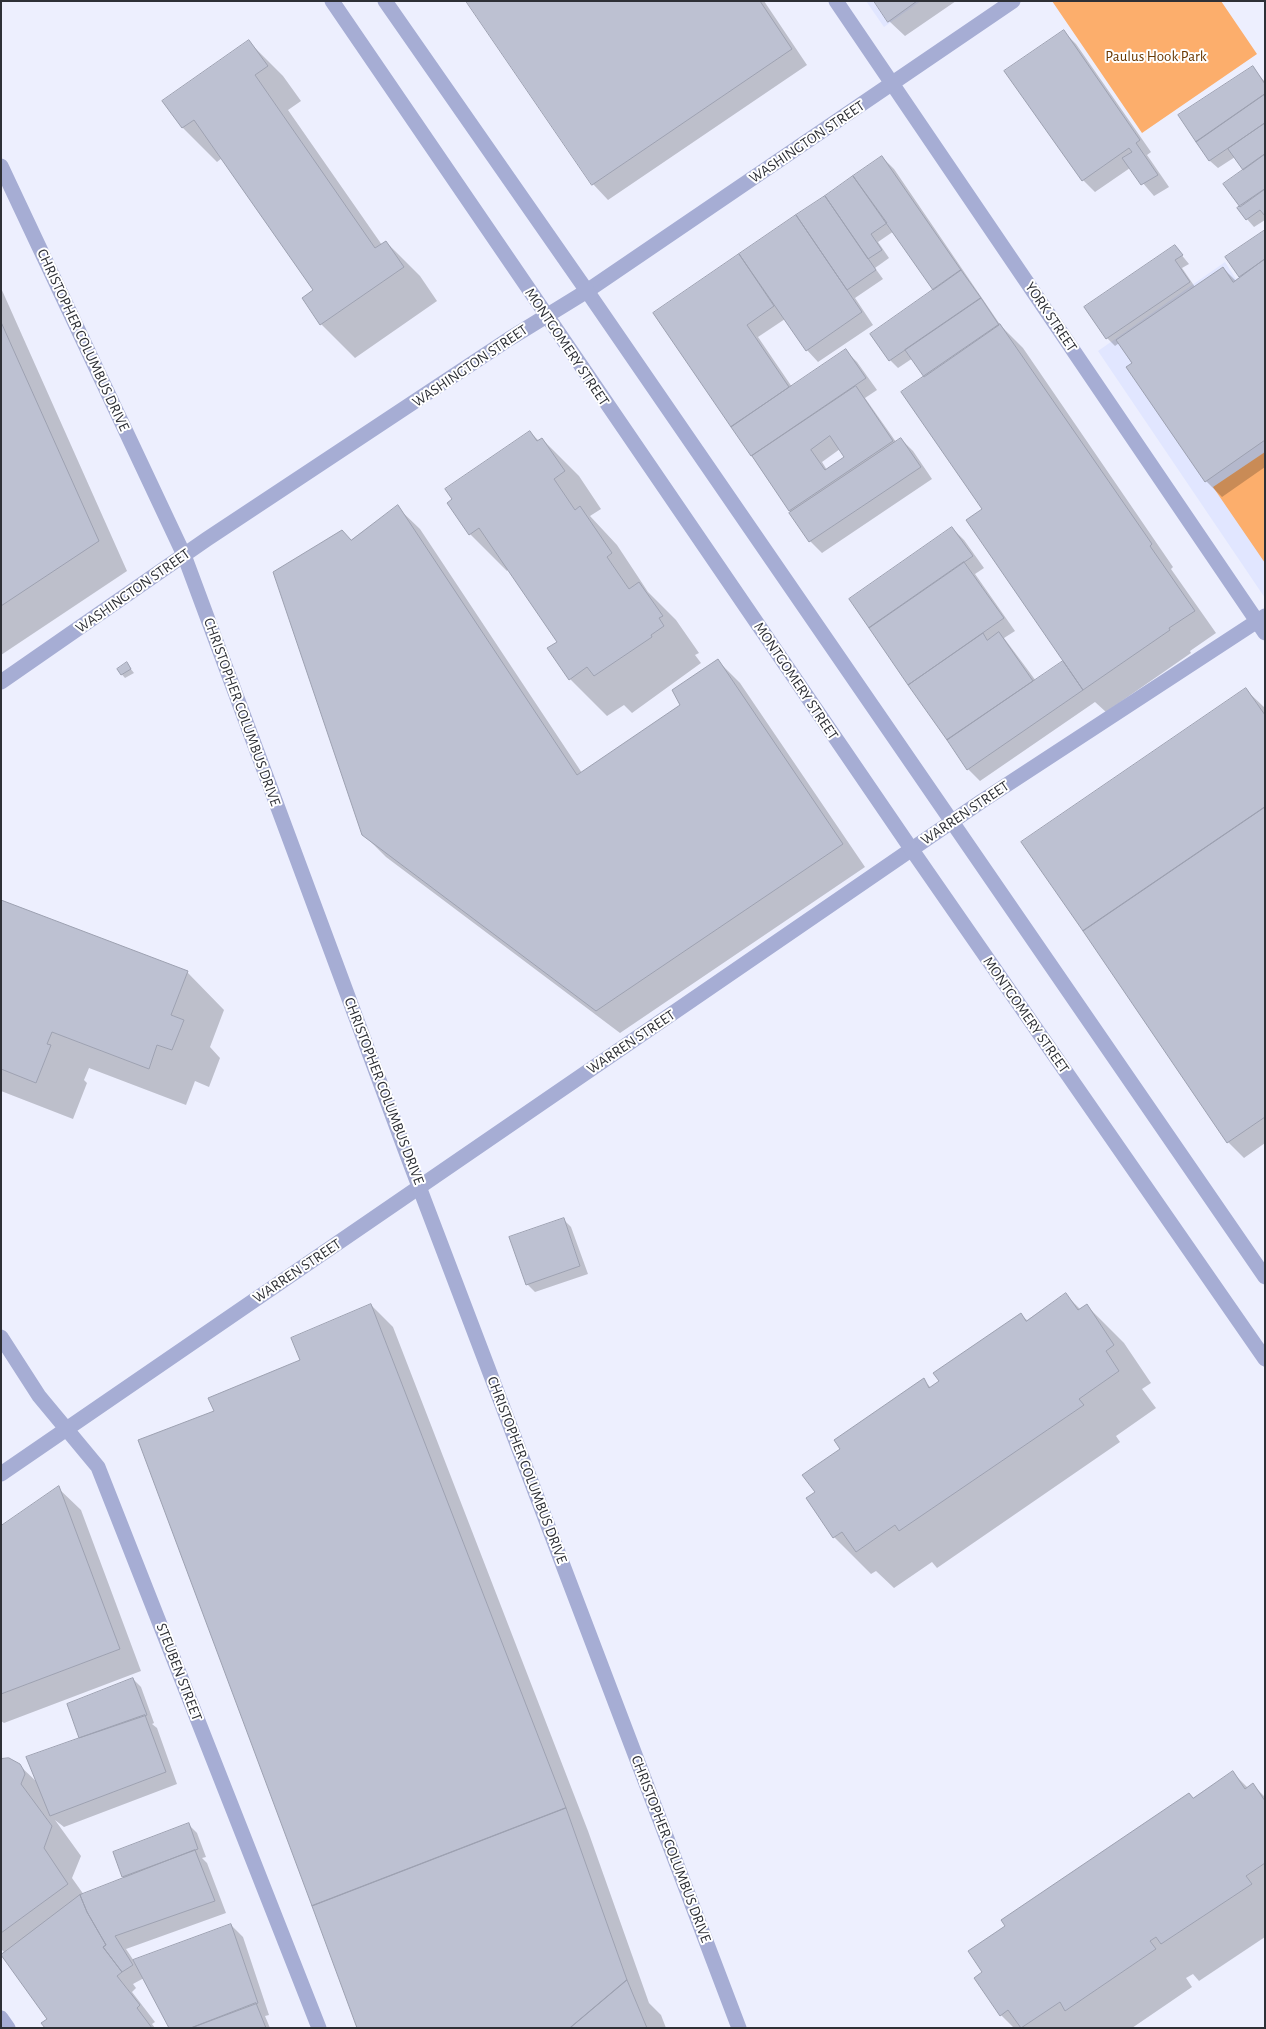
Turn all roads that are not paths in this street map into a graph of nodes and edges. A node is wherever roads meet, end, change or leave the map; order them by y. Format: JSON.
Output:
{"nodes":[{"id":1,"x":332,"y":1,"type":"edge"},
{"id":2,"x":384,"y":1,"type":"edge"},
{"id":3,"x":836,"y":1,"type":"edge"},
{"id":4,"x":1013,"y":1,"type":"edge"},
{"id":5,"x":893,"y":84,"type":"junction"},
{"id":6,"x":1,"y":166,"type":"edge"},
{"id":7,"x":587,"y":291,"type":"junction"},
{"id":8,"x":546,"y":316,"type":"junction"},
{"id":9,"x":184,"y":555,"type":"junction"},
{"id":10,"x":1262,"y":624,"type":"edge"},
{"id":11,"x":1,"y":682,"type":"edge"},
{"id":12,"x":952,"y":822,"type":"junction"},
{"id":13,"x":912,"y":850,"type":"junction"},
{"id":14,"x":420,"y":1187,"type":"junction"},
{"id":15,"x":1265,"y":1277,"type":"edge"},
{"id":16,"x":1,"y":1338,"type":"edge"},
{"id":17,"x":1263,"y":1354,"type":"edge"},
{"id":18,"x":66,"y":1430,"type":"junction"},
{"id":19,"x":1,"y":1474,"type":"edge"},
{"id":20,"x":1,"y":2018,"type":"edge"},
{"id":21,"x":8,"y":2028,"type":"edge"},
{"id":22,"x":319,"y":2028,"type":"edge"},
{"id":23,"x":739,"y":2028,"type":"edge"}],
"edges":[{"from":1,"to":8,"type":"street","name":"MONTGOMERY STREET"},
{"from":2,"to":7,"type":"street"},
{"from":3,"to":5,"type":"street","name":"YORK STREET"},
{"from":4,"to":5,"type":"street","name":"WASHINGTON STREET"},
{"from":5,"to":7,"type":"street","name":"WASHINGTON STREET"},
{"from":5,"to":10,"type":"street","name":"YORK STREET"},
{"from":6,"to":9,"type":"street","name":"CHRISTOPHER COLUMBUS DRIVE"},
{"from":7,"to":8,"type":"street","name":"WASHINGTON STREET"},
{"from":7,"to":12,"type":"street"},
{"from":8,"to":9,"type":"street","name":"WASHINGTON STREET"},
{"from":8,"to":13,"type":"street","name":"MONTGOMERY STREET"},
{"from":9,"to":11,"type":"street","name":"WASHINGTON STREET"},
{"from":9,"to":14,"type":"street","name":"CHRISTOPHER COLUMBUS DRIVE"},
{"from":10,"to":12,"type":"street","name":"WARREN STREET"},
{"from":12,"to":13,"type":"street","name":"WARREN STREET"},
{"from":12,"to":15,"type":"street"},
{"from":13,"to":14,"type":"street","name":"WARREN STREET"},
{"from":13,"to":17,"type":"street","name":"MONTGOMERY STREET"},
{"from":14,"to":18,"type":"street","name":"WARREN STREET"},
{"from":14,"to":23,"type":"street","name":"CHRISTOPHER COLUMBUS DRIVE"},
{"from":16,"to":18,"type":"street","name":"STEUBEN STREET"},
{"from":18,"to":19,"type":"street","name":"WARREN STREET"},
{"from":18,"to":22,"type":"street","name":"STEUBEN STREET"},
{"from":20,"to":21,"type":"street"}]}
